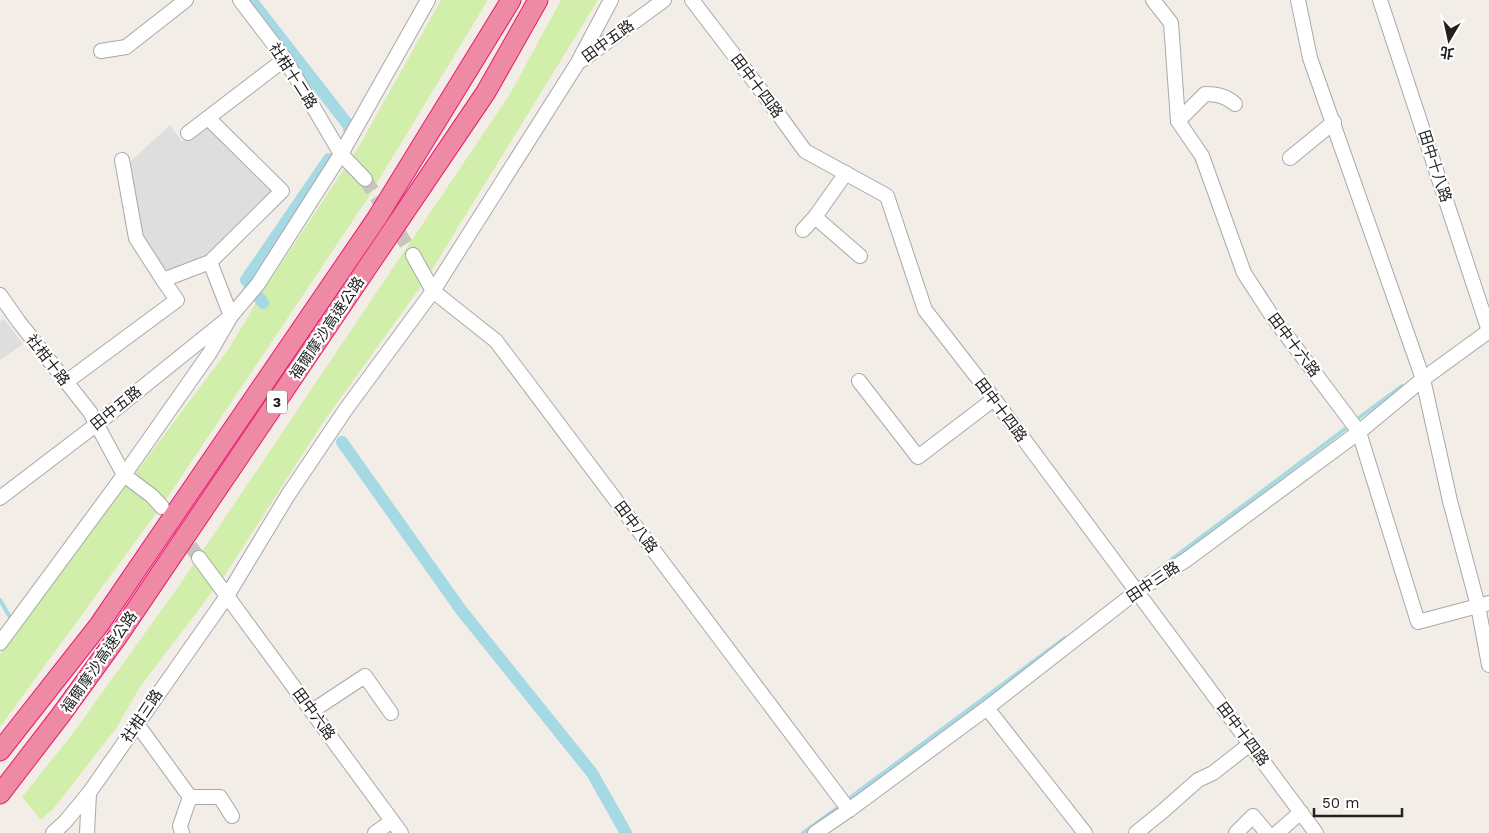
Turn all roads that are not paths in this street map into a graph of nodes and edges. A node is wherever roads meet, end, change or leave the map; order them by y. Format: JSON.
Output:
{"nodes":[{"id":1,"x":186,"y":0,"type":"edge"},
{"id":2,"x":240,"y":0,"type":"edge"},
{"id":3,"x":428,"y":0,"type":"edge"},
{"id":4,"x":511,"y":0,"type":"edge"},
{"id":5,"x":538,"y":0,"type":"edge"},
{"id":6,"x":611,"y":0,"type":"edge"},
{"id":7,"x":664,"y":0,"type":"edge"},
{"id":8,"x":692,"y":0,"type":"edge"},
{"id":9,"x":1154,"y":0,"type":"edge"},
{"id":10,"x":1298,"y":0,"type":"edge"},
{"id":11,"x":1380,"y":0,"type":"edge"},
{"id":12,"x":101,"y":50,"type":"dead end"},
{"id":13,"x":285,"y":60,"type":"junction"},
{"id":14,"x":578,"y":64,"type":"junction"},
{"id":15,"x":1235,"y":104,"type":"dead end"},
{"id":16,"x":208,"y":118,"type":"junction"},
{"id":17,"x":1178,"y":121,"type":"junction"},
{"id":18,"x":1334,"y":122,"type":"junction"},
{"id":19,"x":188,"y":133,"type":"dead end"},
{"id":20,"x":341,"y":154,"type":"junction"},
{"id":21,"x":1290,"y":158,"type":"dead end"},
{"id":22,"x":122,"y":160,"type":"dead end"},
{"id":23,"x":846,"y":174,"type":"junction"},
{"id":24,"x":365,"y":179,"type":"tunnel mouth"},
{"id":25,"x":815,"y":217,"type":"junction"},
{"id":26,"x":803,"y":230,"type":"dead end"},
{"id":27,"x":413,"y":255,"type":"tunnel mouth"},
{"id":28,"x":860,"y":256,"type":"dead end"},
{"id":29,"x":210,"y":262,"type":"junction"},
{"id":30,"x":163,"y":280,"type":"junction"},
{"id":31,"x":433,"y":291,"type":"junction"},
{"id":32,"x":0,"y":295,"type":"edge"},
{"id":33,"x":231,"y":316,"type":"junction"},
{"id":34,"x":1489,"y":331,"type":"edge"},
{"id":35,"x":1423,"y":379,"type":"junction"},
{"id":36,"x":859,"y":381,"type":"dead end"},
{"id":37,"x":66,"y":382,"type":"junction"},
{"id":38,"x":994,"y":398,"type":"junction"},
{"id":39,"x":97,"y":424,"type":"junction"},
{"id":40,"x":1359,"y":432,"type":"junction"},
{"id":41,"x":124,"y":475,"type":"junction"},
{"id":42,"x":0,"y":498,"type":"edge"},
{"id":43,"x":162,"y":507,"type":"tunnel mouth"},
{"id":44,"x":199,"y":558,"type":"tunnel mouth"},
{"id":45,"x":1136,"y":592,"type":"junction"},
{"id":46,"x":227,"y":596,"type":"junction"},
{"id":47,"x":1484,"y":605,"type":"edge"},
{"id":48,"x":0,"y":643,"type":"edge"},
{"id":49,"x":1489,"y":665,"type":"edge"},
{"id":50,"x":987,"y":708,"type":"junction"},
{"id":51,"x":312,"y":712,"type":"junction"},
{"id":52,"x":391,"y":712,"type":"dead end"},
{"id":53,"x":137,"y":724,"type":"junction"},
{"id":54,"x":1250,"y":744,"type":"junction"},
{"id":55,"x":0,"y":751,"type":"edge"},
{"id":56,"x":89,"y":793,"type":"junction"},
{"id":57,"x":0,"y":794,"type":"edge"},
{"id":58,"x":190,"y":797,"type":"junction"},
{"id":59,"x":849,"y":810,"type":"junction"},
{"id":60,"x":1301,"y":812,"type":"junction"},
{"id":61,"x":232,"y":816,"type":"dead end"},
{"id":62,"x":392,"y":821,"type":"junction"},
{"id":63,"x":835,"y":827,"type":"edge"},
{"id":64,"x":53,"y":833,"type":"edge"},
{"id":65,"x":87,"y":833,"type":"edge"},
{"id":66,"x":182,"y":833,"type":"edge"},
{"id":67,"x":376,"y":833,"type":"edge"},
{"id":68,"x":401,"y":833,"type":"edge"},
{"id":69,"x":816,"y":833,"type":"edge"},
{"id":70,"x":1085,"y":833,"type":"edge"},
{"id":71,"x":1136,"y":833,"type":"edge"},
{"id":72,"x":1236,"y":833,"type":"edge"},
{"id":73,"x":1267,"y":833,"type":"edge"},
{"id":74,"x":1277,"y":833,"type":"edge"},
{"id":75,"x":1316,"y":833,"type":"edge"}],
"edges":[{"from":1,"to":12,"type":"street"},
{"from":2,"to":13,"type":"street","name":"社柑十二路"},
{"from":3,"to":20,"type":"street"},
{"from":4,"to":55,"type":"highway","name":"福爾摩沙高速公路","number":"3"},
{"from":5,"to":57,"type":"highway","name":"福爾摩沙高速公路","number":"3"},
{"from":6,"to":14,"type":"street","name":"社柑三路"},
{"from":7,"to":14,"type":"street","name":"田中五路"},
{"from":8,"to":23,"type":"street","name":"田中十四路"},
{"from":9,"to":17,"type":"street"},
{"from":10,"to":18,"type":"street"},
{"from":11,"to":34,"type":"street","name":"田中十八路"},
{"from":13,"to":16,"type":"street"},
{"from":13,"to":20,"type":"street","name":"社柑十二路"},
{"from":14,"to":31,"type":"street","name":"社柑三路"},
{"from":15,"to":17,"type":"street"},
{"from":16,"to":19,"type":"street"},
{"from":16,"to":29,"type":"street"},
{"from":17,"to":40,"type":"street","name":"田中十六路"},
{"from":18,"to":21,"type":"street"},
{"from":18,"to":35,"type":"street"},
{"from":20,"to":24,"type":"street"},
{"from":20,"to":33,"type":"street"},
{"from":22,"to":30,"type":"street"},
{"from":23,"to":25,"type":"street"},
{"from":23,"to":38,"type":"street","name":"田中十四路"},
{"from":25,"to":26,"type":"street"},
{"from":25,"to":28,"type":"street"},
{"from":27,"to":31,"type":"street","name":"田中八路"},
{"from":29,"to":30,"type":"street"},
{"from":29,"to":33,"type":"street"},
{"from":30,"to":37,"type":"street"},
{"from":31,"to":46,"type":"street","name":"社柑三路"},
{"from":31,"to":59,"type":"street","name":"田中八路"},
{"from":32,"to":37,"type":"street","name":"社柑十路"},
{"from":33,"to":39,"type":"street","name":"田中五路"},
{"from":33,"to":41,"type":"street"},
{"from":34,"to":35,"type":"street","name":"田中三路"},
{"from":35,"to":40,"type":"street","name":"田中三路"},
{"from":35,"to":47,"type":"street"},
{"from":36,"to":38,"type":"street"},
{"from":37,"to":39,"type":"street","name":"社柑十路"},
{"from":38,"to":45,"type":"street","name":"田中十四路"},
{"from":39,"to":41,"type":"street","name":"社柑十路"},
{"from":39,"to":42,"type":"street","name":"田中五路"},
{"from":40,"to":45,"type":"street","name":"田中三路"},
{"from":40,"to":47,"type":"street","name":"田中十六路"},
{"from":41,"to":43,"type":"street"},
{"from":41,"to":48,"type":"street"},
{"from":44,"to":46,"type":"street","name":"田中六路"},
{"from":45,"to":50,"type":"street","name":"田中三路"},
{"from":45,"to":54,"type":"street","name":"田中十四路"},
{"from":46,"to":51,"type":"street","name":"田中六路"},
{"from":46,"to":53,"type":"street","name":"社柑三路"},
{"from":47,"to":49,"type":"street"},
{"from":50,"to":59,"type":"street","name":"田中三路"},
{"from":50,"to":70,"type":"street"},
{"from":51,"to":52,"type":"street"},
{"from":51,"to":62,"type":"street","name":"田中六路"},
{"from":53,"to":56,"type":"street","name":"社柑三路"},
{"from":53,"to":58,"type":"street"},
{"from":54,"to":60,"type":"street","name":"田中十四路"},
{"from":54,"to":71,"type":"street"},
{"from":56,"to":64,"type":"street","name":"社柑三路"},
{"from":56,"to":65,"type":"street"},
{"from":58,"to":61,"type":"street"},
{"from":58,"to":66,"type":"street"},
{"from":59,"to":63,"type":"street","name":"田中三路"},
{"from":60,"to":74,"type":"street"},
{"from":60,"to":75,"type":"street","name":"田中十四路"},
{"from":62,"to":67,"type":"street"},
{"from":62,"to":68,"type":"street","name":"田中六路"},
{"from":63,"to":69,"type":"street","name":"田中三路"},
{"from":72,"to":73,"type":"street"}]}
